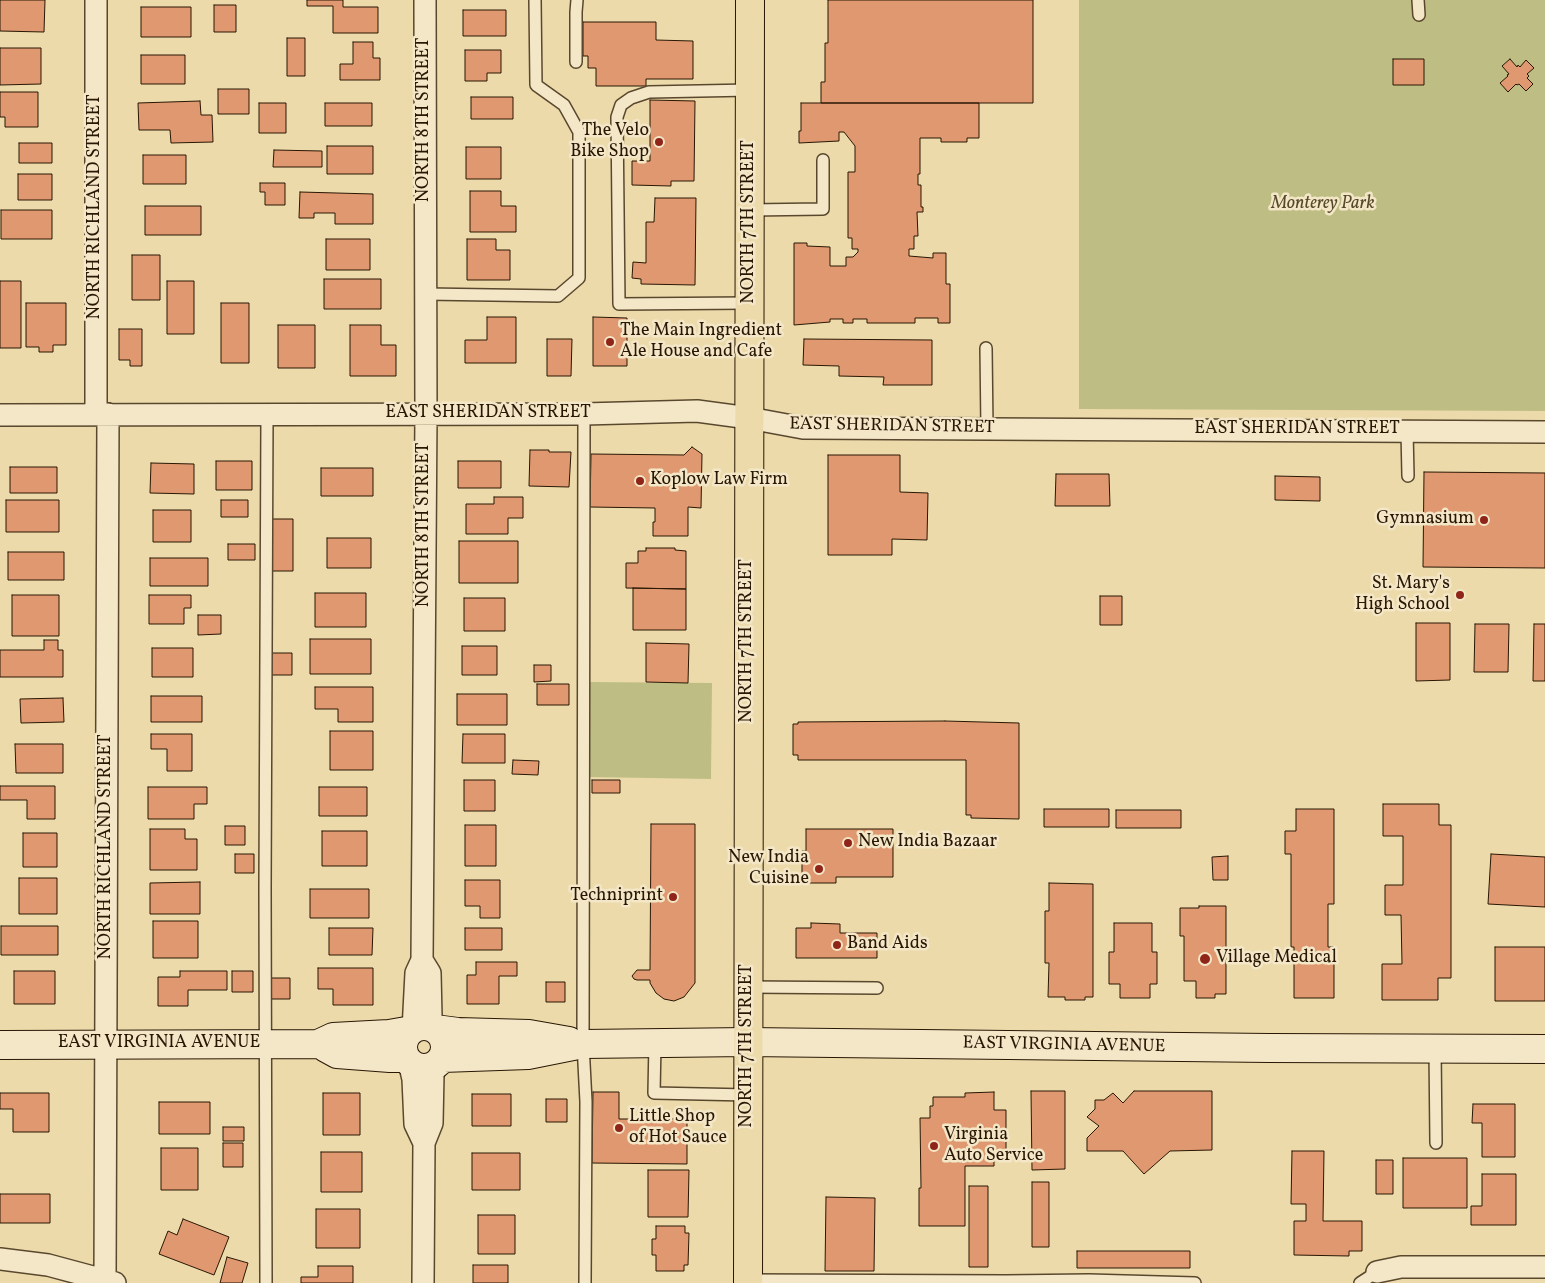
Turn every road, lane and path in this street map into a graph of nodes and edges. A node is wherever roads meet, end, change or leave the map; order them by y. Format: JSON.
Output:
{"nodes":[{"id":1,"x":96,"y":0,"type":"edge"},
{"id":2,"x":425,"y":0,"type":"edge"},
{"id":3,"x":535,"y":0,"type":"edge"},
{"id":4,"x":577,"y":0,"type":"edge"},
{"id":5,"x":750,"y":0,"type":"edge"},
{"id":6,"x":1418,"y":0,"type":"edge"},
{"id":7,"x":1418,"y":15,"type":"dead end"},
{"id":8,"x":576,"y":62,"type":"dead end"},
{"id":9,"x":750,"y":90,"type":"junction"},
{"id":10,"x":823,"y":160,"type":"dead end"},
{"id":11,"x":750,"y":210,"type":"junction"},
{"id":12,"x":426,"y":294,"type":"junction"},
{"id":13,"x":750,"y":303,"type":"junction"},
{"id":14,"x":986,"y":348,"type":"dead end"},
{"id":15,"x":102,"y":414,"type":"junction"},
{"id":16,"x":426,"y":414,"type":"junction"},
{"id":17,"x":584,"y":414,"type":"junction"},
{"id":18,"x":0,"y":415,"type":"edge"},
{"id":19,"x":268,"y":415,"type":"junction"},
{"id":20,"x":749,"y":418,"type":"junction"},
{"id":21,"x":987,"y":429,"type":"junction"},
{"id":22,"x":1407,"y":431,"type":"junction"},
{"id":23,"x":1545,"y":432,"type":"edge"},
{"id":24,"x":1408,"y":476,"type":"dead end"},
{"id":25,"x":748,"y":987,"type":"junction"},
{"id":26,"x":877,"y":988,"type":"dead end"},
{"id":27,"x":424,"y":1029,"type":"junction"},
{"id":28,"x":747,"y":1042,"type":"junction"},
{"id":29,"x":655,"y":1043,"type":"junction"},
{"id":30,"x":266,"y":1044,"type":"junction"},
{"id":31,"x":318,"y":1044,"type":"junction"},
{"id":32,"x":583,"y":1044,"type":"junction"},
{"id":33,"x":0,"y":1045,"type":"edge"},
{"id":34,"x":106,"y":1045,"type":"junction"},
{"id":35,"x":1435,"y":1048,"type":"junction"},
{"id":36,"x":1545,"y":1049,"type":"edge"},
{"id":37,"x":407,"y":1060,"type":"junction"},
{"id":38,"x":440,"y":1060,"type":"junction"},
{"id":39,"x":748,"y":1095,"type":"junction"},
{"id":40,"x":424,"y":1143,"type":"junction"},
{"id":41,"x":1436,"y":1143,"type":"dead end"},
{"id":42,"x":0,"y":1259,"type":"edge"},
{"id":43,"x":1545,"y":1267,"type":"edge"},
{"id":44,"x":1369,"y":1277,"type":"edge"},
{"id":45,"x":110,"y":1281,"type":"edge"},
{"id":46,"x":748,"y":1281,"type":"edge"},
{"id":47,"x":266,"y":1283,"type":"edge"},
{"id":48,"x":423,"y":1283,"type":"edge"},
{"id":49,"x":585,"y":1283,"type":"edge"},
{"id":50,"x":1195,"y":1283,"type":"edge"}],
"edges":[{"from":1,"to":15,"type":"street","name":"NORTH RICHLAND STREET"},
{"from":2,"to":12,"type":"street","name":"NORTH 8TH STREET"},
{"from":3,"to":12,"type":"lane"},
{"from":4,"to":8,"type":"lane"},
{"from":5,"to":9,"type":"main road","name":"NORTH 7TH STREET"},
{"from":6,"to":7,"type":"lane"},
{"from":9,"to":11,"type":"main road","name":"NORTH 7TH STREET"},
{"from":9,"to":13,"type":"lane"},
{"from":10,"to":11,"type":"lane"},
{"from":11,"to":13,"type":"main road","name":"NORTH 7TH STREET"},
{"from":12,"to":16,"type":"street","name":"NORTH 8TH STREET"},
{"from":13,"to":20,"type":"main road","name":"NORTH 7TH STREET"},
{"from":14,"to":21,"type":"lane"},
{"from":15,"to":18,"type":"street","name":"EAST SHERIDAN STREET"},
{"from":15,"to":19,"type":"street","name":"EAST SHERIDAN STREET"},
{"from":15,"to":34,"type":"street","name":"NORTH RICHLAND STREET"},
{"from":16,"to":17,"type":"street","name":"EAST SHERIDAN STREET"},
{"from":16,"to":19,"type":"street","name":"EAST SHERIDAN STREET"},
{"from":16,"to":27,"type":"street","name":"NORTH 8TH STREET"},
{"from":17,"to":20,"type":"street","name":"EAST SHERIDAN STREET"},
{"from":17,"to":32,"type":"lane"},
{"from":19,"to":30,"type":"lane"},
{"from":20,"to":21,"type":"street","name":"EAST SHERIDAN STREET"},
{"from":20,"to":25,"type":"main road","name":"NORTH 7TH STREET"},
{"from":21,"to":22,"type":"street","name":"EAST SHERIDAN STREET"},
{"from":22,"to":23,"type":"street","name":"EAST SHERIDAN STREET"},
{"from":22,"to":24,"type":"lane"},
{"from":25,"to":26,"type":"lane"},
{"from":25,"to":28,"type":"main road","name":"NORTH 7TH STREET"},
{"from":27,"to":31,"type":"street","name":"EAST VIRGINIA AVENUE"},
{"from":27,"to":32,"type":"street","name":"EAST VIRGINIA AVENUE"},
{"from":27,"to":37,"type":"street"},
{"from":27,"to":38,"type":"street"},
{"from":28,"to":29,"type":"street","name":"EAST VIRGINIA AVENUE"},
{"from":28,"to":35,"type":"street","name":"EAST VIRGINIA AVENUE"},
{"from":28,"to":39,"type":"main road","name":"NORTH 7TH STREET"},
{"from":29,"to":32,"type":"street","name":"EAST VIRGINIA AVENUE"},
{"from":29,"to":39,"type":"lane"},
{"from":30,"to":31,"type":"street","name":"EAST VIRGINIA AVENUE"},
{"from":30,"to":34,"type":"street","name":"EAST VIRGINIA AVENUE"},
{"from":30,"to":47,"type":"lane"},
{"from":31,"to":37,"type":"street","name":"EAST VIRGINIA AVENUE"},
{"from":32,"to":38,"type":"street","name":"EAST VIRGINIA AVENUE"},
{"from":32,"to":49,"type":"lane"},
{"from":33,"to":34,"type":"street","name":"EAST VIRGINIA AVENUE"},
{"from":34,"to":45,"type":"street","name":"NORTH RICHLAND STREET"},
{"from":35,"to":36,"type":"street","name":"EAST VIRGINIA AVENUE"},
{"from":35,"to":41,"type":"lane"},
{"from":37,"to":38,"type":"street"},
{"from":37,"to":40,"type":"street"},
{"from":38,"to":40,"type":"street"},
{"from":39,"to":46,"type":"main road","name":"NORTH 7TH STREET"},
{"from":40,"to":48,"type":"street"},
{"from":42,"to":45,"type":"street"},
{"from":43,"to":44,"type":"street"},
{"from":46,"to":50,"type":"lane"}]}
